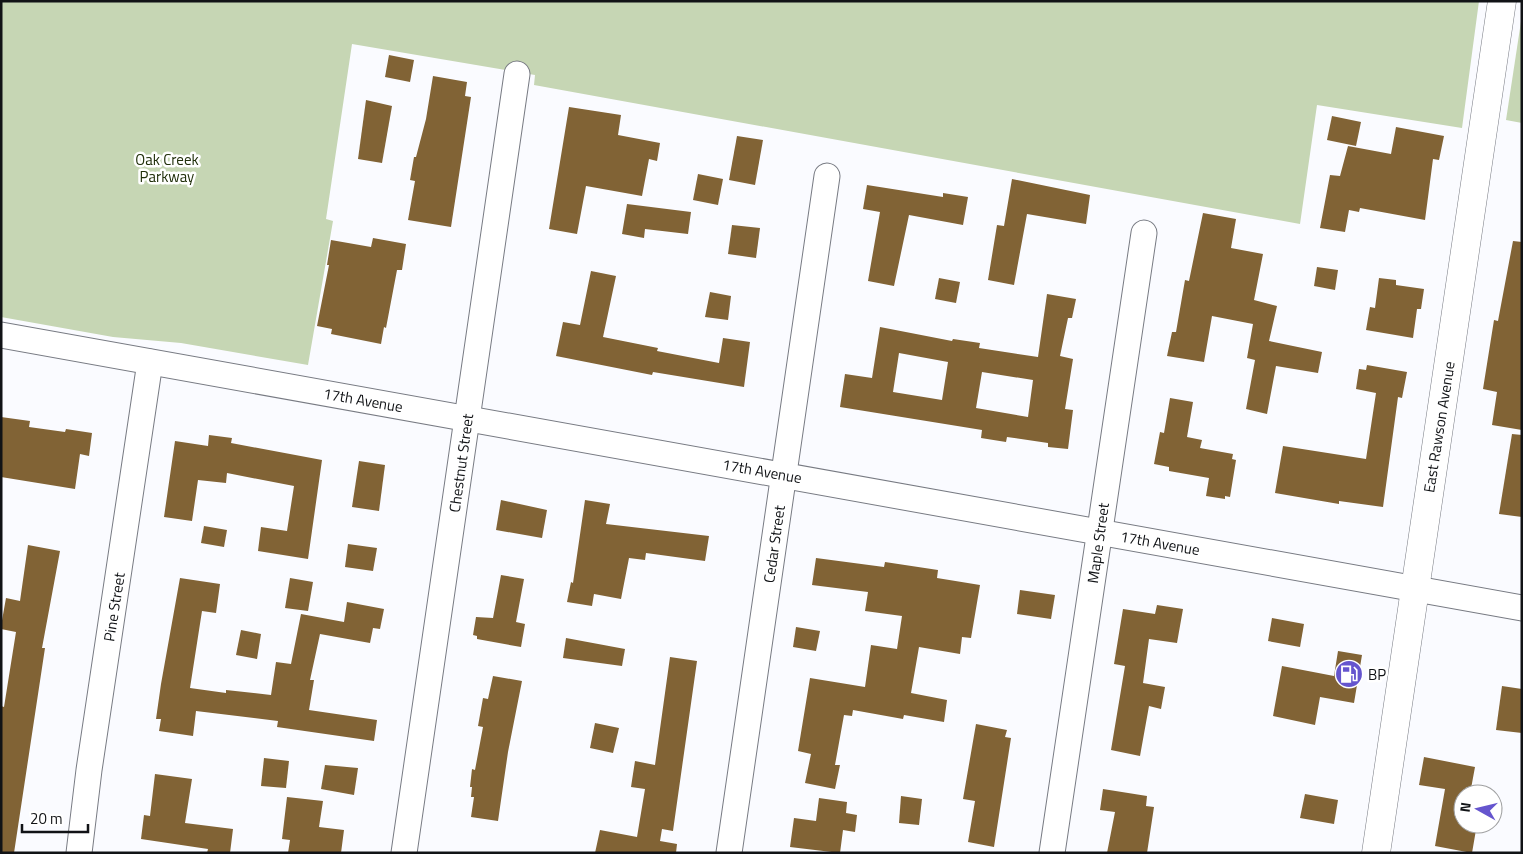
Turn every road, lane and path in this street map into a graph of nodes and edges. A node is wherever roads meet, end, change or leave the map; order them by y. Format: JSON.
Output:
{"nodes":[{"id":1,"x":1502,"y":1,"type":"edge"},
{"id":2,"x":517,"y":74,"type":"dead end"},
{"id":3,"x":827,"y":176,"type":"dead end"},
{"id":4,"x":1144,"y":233,"type":"dead end"},
{"id":5,"x":1,"y":335,"type":"edge"},
{"id":6,"x":150,"y":362,"type":"junction"},
{"id":7,"x":467,"y":419,"type":"junction"},
{"id":8,"x":784,"y":475,"type":"junction"},
{"id":9,"x":1100,"y":532,"type":"junction"},
{"id":10,"x":1415,"y":588,"type":"junction"},
{"id":11,"x":1522,"y":608,"type":"edge"},
{"id":12,"x":79,"y":853,"type":"edge"},
{"id":13,"x":404,"y":853,"type":"edge"},
{"id":14,"x":729,"y":853,"type":"edge"},
{"id":15,"x":1052,"y":853,"type":"edge"},
{"id":16,"x":1376,"y":853,"type":"edge"}],
"edges":[{"from":1,"to":10,"type":"main road","name":"East Rawson Avenue"},
{"from":2,"to":7,"type":"street","name":"Chestnut Street"},
{"from":3,"to":8,"type":"street","name":"Cedar Street"},
{"from":4,"to":9,"type":"street","name":"Maple Street"},
{"from":5,"to":6,"type":"street","name":"17th Avenue"},
{"from":6,"to":7,"type":"street","name":"17th Avenue"},
{"from":6,"to":12,"type":"street","name":"Pine Street"},
{"from":7,"to":8,"type":"street","name":"17th Avenue"},
{"from":7,"to":13,"type":"street","name":"Chestnut Street"},
{"from":8,"to":9,"type":"street","name":"17th Avenue"},
{"from":8,"to":14,"type":"street","name":"Cedar Street"},
{"from":9,"to":10,"type":"street","name":"17th Avenue"},
{"from":9,"to":15,"type":"street","name":"Maple Street"},
{"from":10,"to":11,"type":"street","name":"17th Avenue"},
{"from":10,"to":16,"type":"main road","name":"East Rawson Avenue"}]}
